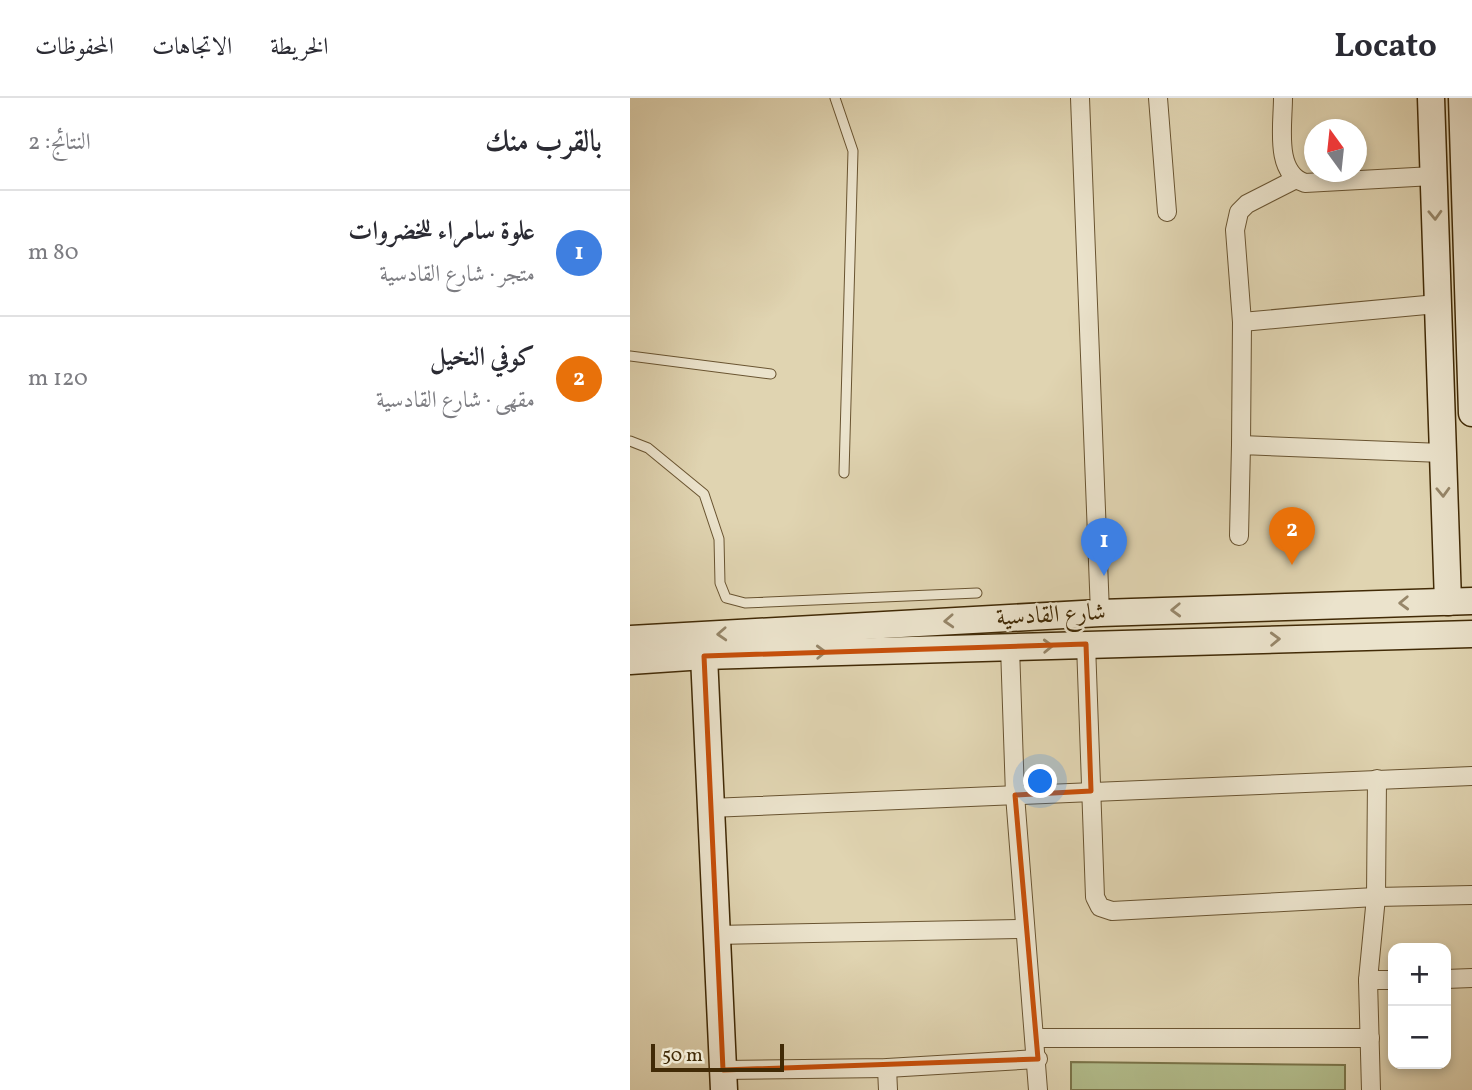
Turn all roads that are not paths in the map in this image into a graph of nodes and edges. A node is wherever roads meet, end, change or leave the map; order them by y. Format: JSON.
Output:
{"nodes":[{"id":1,"x":835,"y":98,"type":"edge"},
{"id":2,"x":1080,"y":98,"type":"edge"},
{"id":3,"x":1158,"y":98,"type":"edge"},
{"id":4,"x":1283,"y":98,"type":"edge"},
{"id":5,"x":1431,"y":98,"type":"edge"},
{"id":6,"x":1462,"y":98,"type":"edge"},
{"id":7,"x":1433,"y":176,"type":"junction"},
{"id":8,"x":1294,"y":180,"type":"junction"},
{"id":9,"x":1167,"y":212,"type":"dead end"},
{"id":10,"x":1437,"y":304,"type":"junction"},
{"id":11,"x":1242,"y":322,"type":"junction"},
{"id":12,"x":630,"y":356,"type":"edge"},
{"id":13,"x":771,"y":374,"type":"dead end"},
{"id":14,"x":1472,"y":412,"type":"edge"},
{"id":15,"x":630,"y":441,"type":"edge"},
{"id":16,"x":1241,"y":445,"type":"junction"},
{"id":17,"x":1442,"y":453,"type":"junction"},
{"id":18,"x":844,"y":472,"type":"dead end"},
{"id":19,"x":1239,"y":536,"type":"dead end"},
{"id":20,"x":977,"y":593,"type":"dead end"},
{"id":21,"x":1460,"y":601,"type":"edge"},
{"id":22,"x":1100,"y":613,"type":"junction"},
{"id":23,"x":1472,"y":634,"type":"edge"},
{"id":24,"x":630,"y":639,"type":"edge"},
{"id":25,"x":1086,"y":644,"type":"junction"},
{"id":26,"x":1010,"y":647,"type":"junction"},
{"id":27,"x":704,"y":656,"type":"junction"},
{"id":28,"x":630,"y":661,"type":"edge"},
{"id":29,"x":1472,"y":776,"type":"edge"},
{"id":30,"x":1377,"y":779,"type":"junction"},
{"id":31,"x":1091,"y":791,"type":"junction"},
{"id":32,"x":1015,"y":794,"type":"junction"},
{"id":33,"x":710,"y":808,"type":"junction"},
{"id":34,"x":1472,"y":895,"type":"edge"},
{"id":35,"x":1377,"y":897,"type":"junction"},
{"id":36,"x":1024,"y":929,"type":"junction"},
{"id":37,"x":716,"y":935,"type":"junction"},
{"id":38,"x":1472,"y":978,"type":"edge"},
{"id":39,"x":1451,"y":979,"type":"edge"},
{"id":40,"x":1368,"y":980,"type":"junction"},
{"id":41,"x":1388,"y":980,"type":"edge"},
{"id":42,"x":1035,"y":1038,"type":"junction"},
{"id":43,"x":1370,"y":1038,"type":"junction"},
{"id":44,"x":1038,"y":1059,"type":"junction"},
{"id":45,"x":887,"y":1068,"type":"junction"},
{"id":46,"x":724,"y":1080,"type":"edge"},
{"id":47,"x":888,"y":1090,"type":"edge"},
{"id":48,"x":1038,"y":1090,"type":"edge"},
{"id":49,"x":1371,"y":1090,"type":"edge"}],
"edges":[{"from":1,"to":18,"type":"lane"},
{"from":2,"to":22,"type":"street"},
{"from":3,"to":9,"type":"street"},
{"from":4,"to":8,"type":"street"},
{"from":5,"to":7,"type":"main road"},
{"from":6,"to":14,"type":"main road"},
{"from":7,"to":8,"type":"street"},
{"from":7,"to":10,"type":"main road","one_way":true},
{"from":8,"to":11,"type":"street"},
{"from":10,"to":11,"type":"street"},
{"from":10,"to":17,"type":"main road"},
{"from":11,"to":16,"type":"street"},
{"from":12,"to":13,"type":"lane"},
{"from":15,"to":20,"type":"lane"},
{"from":16,"to":17,"type":"street"},
{"from":16,"to":19,"type":"street"},
{"from":17,"to":21,"type":"main road","one_way":true},
{"from":21,"to":22,"type":"main road","name":"شارع القادسية","one_way":true},
{"from":22,"to":24,"type":"main road","name":"شارع القادسية","one_way":true},
{"from":25,"to":23,"type":"main road","name":"شارع القادسية","one_way":true},
{"from":26,"to":25,"type":"main road","name":"شارع القادسية","one_way":true},
{"from":25,"to":31,"type":"street"},
{"from":27,"to":26,"type":"main road","name":"شارع القادسية","one_way":true},
{"from":26,"to":32,"type":"street"},
{"from":27,"to":28,"type":"main road","name":"شارع القادسية"},
{"from":27,"to":33,"type":"main road"},
{"from":29,"to":30,"type":"street"},
{"from":30,"to":31,"type":"street"},
{"from":30,"to":35,"type":"street"},
{"from":31,"to":32,"type":"street"},
{"from":31,"to":35,"type":"street"},
{"from":32,"to":33,"type":"street"},
{"from":32,"to":36,"type":"street"},
{"from":33,"to":37,"type":"main road"},
{"from":34,"to":35,"type":"street"},
{"from":35,"to":40,"type":"street"},
{"from":36,"to":37,"type":"street"},
{"from":36,"to":42,"type":"street"},
{"from":37,"to":46,"type":"main road"},
{"from":38,"to":39,"type":"street"},
{"from":40,"to":41,"type":"street"},
{"from":40,"to":43,"type":"street"},
{"from":42,"to":43,"type":"street"},
{"from":42,"to":44,"type":"street"},
{"from":43,"to":49,"type":"street"},
{"from":44,"to":45,"type":"street"},
{"from":44,"to":48,"type":"street"},
{"from":45,"to":46,"type":"street"},
{"from":45,"to":47,"type":"street"}]}
